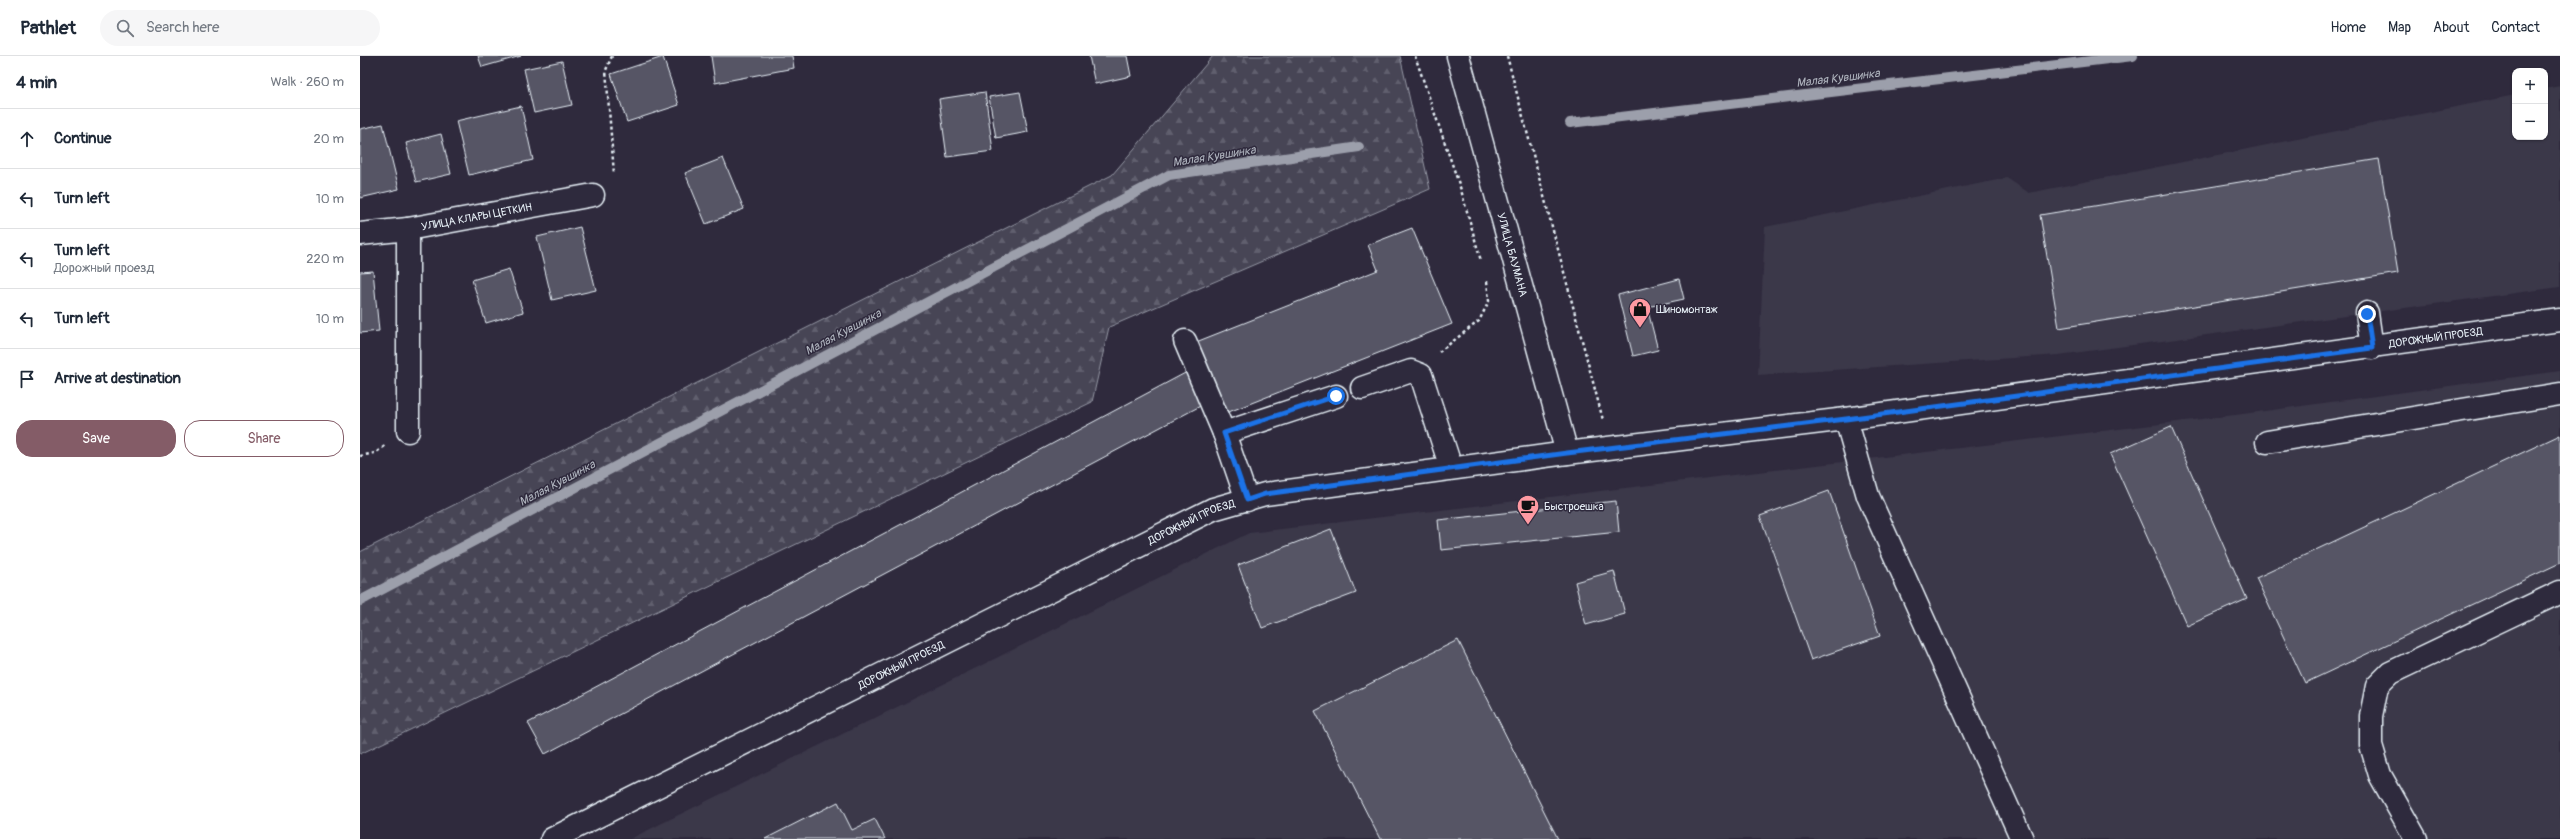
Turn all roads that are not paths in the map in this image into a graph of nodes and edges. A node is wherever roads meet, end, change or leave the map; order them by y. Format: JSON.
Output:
{"nodes":[{"id":1,"x":1458,"y":56,"type":"edge"},
{"id":2,"x":593,"y":196,"type":"road end"},
{"id":3,"x":408,"y":229,"type":"junction"},
{"id":4,"x":360,"y":234,"type":"edge"},
{"id":5,"x":2367,"y":314,"type":"dead end"},
{"id":6,"x":2560,"y":320,"type":"edge"},
{"id":7,"x":1185,"y":341,"type":"dead end"},
{"id":8,"x":2372,"y":348,"type":"junction"},
{"id":9,"x":1362,"y":388,"type":"dead end"},
{"id":10,"x":2560,"y":394,"type":"edge"},
{"id":11,"x":1336,"y":396,"type":"dead end"},
{"id":12,"x":1846,"y":419,"type":"junction"},
{"id":13,"x":408,"y":431,"type":"dead end"},
{"id":14,"x":1224,"y":433,"type":"junction"},
{"id":15,"x":2267,"y":442,"type":"dead end"},
{"id":16,"x":1567,"y":453,"type":"junction"},
{"id":17,"x":1451,"y":468,"type":"junction"},
{"id":18,"x":1247,"y":500,"type":"junction"},
{"id":19,"x":2560,"y":592,"type":"edge"},
{"id":20,"x":552,"y":839,"type":"edge"},
{"id":21,"x":2022,"y":839,"type":"edge"},
{"id":22,"x":2416,"y":839,"type":"edge"}],
"edges":[{"from":1,"to":16,"type":"street","name":"УЛИЦА БАУМАНА"},
{"from":2,"to":3,"type":"street","name":"УЛИЦА КЛАРЫ ЦЕТКИН"},
{"from":3,"to":4,"type":"street","name":"УЛИЦА КЛАРЫ ЦЕТКИН"},
{"from":3,"to":13,"type":"street"},
{"from":5,"to":8,"type":"street"},
{"from":6,"to":8,"type":"street","name":"ДОРОЖНЫЙ ПРОЕЗД"},
{"from":7,"to":14,"type":"street"},
{"from":8,"to":12,"type":"street","name":"ДОРОЖНЫЙ ПРОЕЗД"},
{"from":9,"to":17,"type":"street"},
{"from":10,"to":15,"type":"street"},
{"from":11,"to":14,"type":"street"},
{"from":12,"to":16,"type":"street","name":"ДОРОЖНЫЙ ПРОЕЗД"},
{"from":12,"to":21,"type":"street"},
{"from":14,"to":18,"type":"street"},
{"from":16,"to":17,"type":"street","name":"ДОРОЖНЫЙ ПРОЕЗД"},
{"from":17,"to":18,"type":"street","name":"ДОРОЖНЫЙ ПРОЕЗД"},
{"from":18,"to":20,"type":"street","name":"ДОРОЖНЫЙ ПРОЕЗД"},
{"from":19,"to":22,"type":"street"}]}
